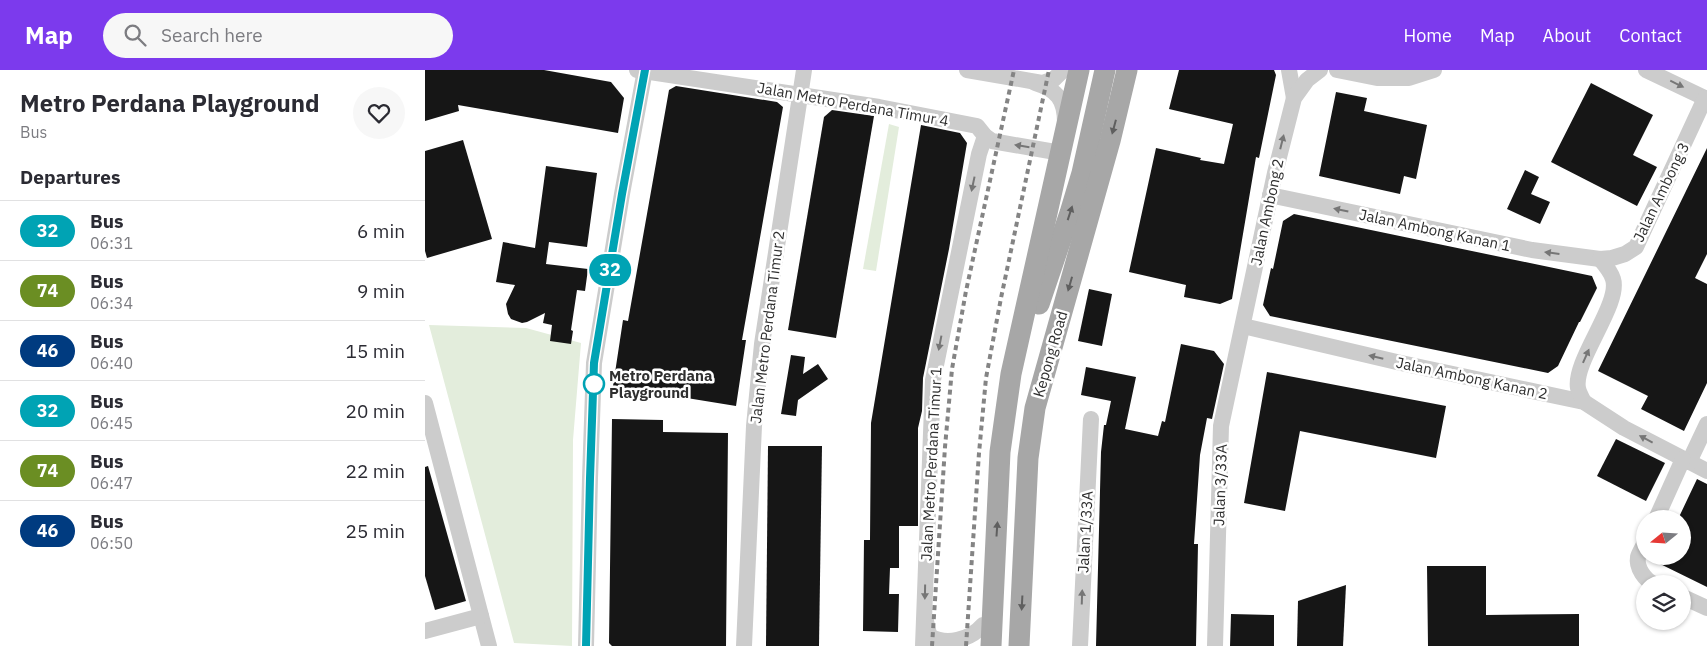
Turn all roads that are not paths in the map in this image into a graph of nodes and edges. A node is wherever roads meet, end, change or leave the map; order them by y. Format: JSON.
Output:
{"nodes":[{"id":1,"x":642,"y":70,"type":"edge"},
{"id":2,"x":804,"y":70,"type":"edge"},
{"id":3,"x":973,"y":70,"type":"edge"},
{"id":4,"x":1063,"y":70,"type":"edge"},
{"id":5,"x":1079,"y":70,"type":"edge"},
{"id":6,"x":1105,"y":70,"type":"edge"},
{"id":7,"x":1289,"y":70,"type":"edge"},
{"id":8,"x":1320,"y":70,"type":"edge"},
{"id":9,"x":1337,"y":70,"type":"edge"},
{"id":10,"x":1434,"y":70,"type":"edge"},
{"id":11,"x":1647,"y":70,"type":"edge"},
{"id":12,"x":1129,"y":73,"type":"edge"},
{"id":13,"x":1028,"y":81,"type":"junction"},
{"id":14,"x":801,"y":95,"type":"junction"},
{"id":15,"x":1294,"y":98,"type":"junction"},
{"id":16,"x":1706,"y":98,"type":"edge"},
{"id":17,"x":1066,"y":130,"type":"junction"},
{"id":18,"x":985,"y":136,"type":"junction"},
{"id":19,"x":1061,"y":153,"type":"junction"},
{"id":20,"x":1270,"y":195,"type":"junction"},
{"id":21,"x":1600,"y":259,"type":"junction"},
{"id":22,"x":1243,"y":326,"type":"junction"},
{"id":23,"x":1011,"y":374,"type":"junction"},
{"id":24,"x":1584,"y":402,"type":"junction"},
{"id":25,"x":425,"y":403,"type":"edge"},
{"id":26,"x":1091,"y":418,"type":"dead end"},
{"id":27,"x":1707,"y":424,"type":"edge"},
{"id":28,"x":1686,"y":460,"type":"junction"},
{"id":29,"x":1707,"y":471,"type":"edge"},
{"id":30,"x":1661,"y":510,"type":"edge"},
{"id":31,"x":995,"y":578,"type":"junction"},
{"id":32,"x":1691,"y":601,"type":"edge"},
{"id":33,"x":1707,"y":608,"type":"edge"},
{"id":34,"x":925,"y":614,"type":"junction"},
{"id":35,"x":481,"y":616,"type":"junction"},
{"id":36,"x":983,"y":626,"type":"junction"},
{"id":37,"x":425,"y":631,"type":"edge"},
{"id":38,"x":489,"y":646,"type":"edge"},
{"id":39,"x":586,"y":646,"type":"edge"},
{"id":40,"x":744,"y":646,"type":"edge"},
{"id":41,"x":923,"y":646,"type":"edge"},
{"id":42,"x":977,"y":646,"type":"edge"},
{"id":43,"x":991,"y":646,"type":"edge"},
{"id":44,"x":1019,"y":646,"type":"edge"},
{"id":45,"x":1080,"y":646,"type":"edge"},
{"id":46,"x":1215,"y":646,"type":"edge"}],
"edges":[{"from":1,"to":14,"type":"street","name":"Jalan Metro Perdana Timur 4"},
{"from":1,"to":39,"type":"street"},
{"from":2,"to":14,"type":"street","name":"Jalan Metro Perdana Timur 2"},
{"from":3,"to":13,"type":"street"},
{"from":4,"to":13,"type":"street"},
{"from":5,"to":17,"type":"main road","name":"Kepong Road"},
{"from":23,"to":6,"type":"main road","one_way":true},
{"from":7,"to":15,"type":"street"},
{"from":8,"to":15,"type":"street"},
{"from":9,"to":10,"type":"street"},
{"from":11,"to":16,"type":"street","one_way":true},
{"from":12,"to":44,"type":"main road","name":"Kepong Road","one_way":true},
{"from":13,"to":17,"type":"street"},
{"from":14,"to":18,"type":"street","name":"Jalan Metro Perdana Timur 4"},
{"from":14,"to":40,"type":"street","name":"Jalan Metro Perdana Timur 2"},
{"from":20,"to":15,"type":"street","name":"Jalan Ambong 2","one_way":true},
{"from":16,"to":21,"type":"street","name":"Jalan Ambong 3"},
{"from":17,"to":19,"type":"main road","name":"Kepong Road"},
{"from":19,"to":18,"type":"street","name":"Jalan Metro Perdana Timur 4","one_way":true},
{"from":18,"to":34,"type":"street","name":"Jalan Metro Perdana Timur 1","one_way":true},
{"from":19,"to":23,"type":"main road","name":"Kepong Road"},
{"from":21,"to":20,"type":"street","name":"Jalan Ambong Kanan 1","one_way":true},
{"from":20,"to":22,"type":"street","name":"Jalan Ambong 2"},
{"from":24,"to":21,"type":"street","one_way":true},
{"from":24,"to":22,"type":"street","name":"Jalan Ambong Kanan 2","one_way":true},
{"from":22,"to":46,"type":"street","name":"Jalan 3/33A"},
{"from":31,"to":23,"type":"main road","name":"Kepong Road","one_way":true},
{"from":28,"to":24,"type":"street","name":"Jalan Ambong Kanan 2","one_way":true},
{"from":25,"to":35,"type":"street"},
{"from":45,"to":26,"type":"street","name":"Jalan 1/33A","one_way":true},
{"from":27,"to":28,"type":"street"},
{"from":28,"to":29,"type":"street","name":"Jalan Ambong Kanan 2"},
{"from":28,"to":30,"type":"street"},
{"from":31,"to":36,"type":"main road"},
{"from":31,"to":43,"type":"main road","name":"Kepong Road"},
{"from":32,"to":33,"type":"street"},
{"from":34,"to":36,"type":"street"},
{"from":34,"to":41,"type":"street","name":"Jalan Metro Perdana Timur 1"},
{"from":35,"to":37,"type":"street"},
{"from":35,"to":38,"type":"street"},
{"from":36,"to":42,"type":"main road"}]}
